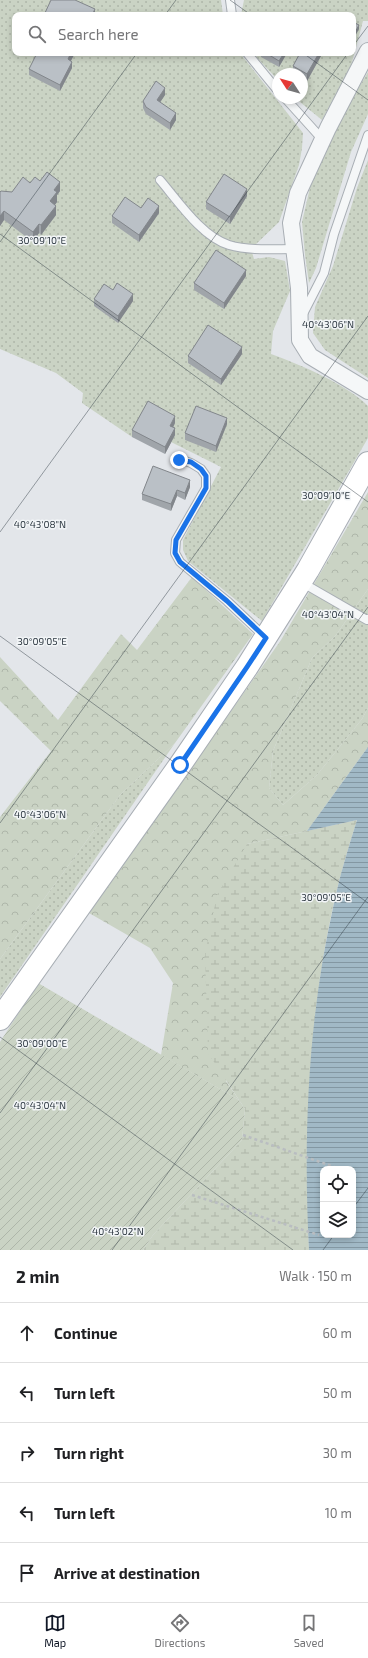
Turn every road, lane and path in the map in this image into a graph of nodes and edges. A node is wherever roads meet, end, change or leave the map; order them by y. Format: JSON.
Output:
{"nodes":[{"id":1,"x":230,"y":0,"type":"edge"},
{"id":2,"x":232,"y":12,"type":"edge"},
{"id":3,"x":368,"y":51,"type":"edge"},
{"id":4,"x":249,"y":56,"type":"edge"},
{"id":5,"x":272,"y":84,"type":"edge"},
{"id":6,"x":290,"y":104,"type":"edge"},
{"id":7,"x":368,"y":135,"type":"edge"},
{"id":8,"x":322,"y":139,"type":"junction"},
{"id":9,"x":160,"y":180,"type":"dead end"},
{"id":10,"x":294,"y":249,"type":"junction"},
{"id":11,"x":300,"y":320,"type":"junction"},
{"id":12,"x":368,"y":391,"type":"edge"},
{"id":13,"x":179,"y":460,"type":"dead end"},
{"id":14,"x":368,"y":462,"type":"edge"},
{"id":15,"x":300,"y":582,"type":"junction"},
{"id":16,"x":368,"y":619,"type":"edge"},
{"id":17,"x":266,"y":638,"type":"junction"},
{"id":18,"x":0,"y":1019,"type":"edge"},
{"id":19,"x":243,"y":1135,"type":"dead end"},
{"id":20,"x":331,"y":1166,"type":"edge"},
{"id":21,"x":192,"y":1195,"type":"dead end"},
{"id":22,"x":319,"y":1235,"type":"dead end"}],
"edges":[{"from":1,"to":2,"type":"lane"},
{"from":3,"to":8,"type":"street"},
{"from":4,"to":5,"type":"lane"},
{"from":6,"to":8,"type":"lane"},
{"from":7,"to":11,"type":"lane"},
{"from":8,"to":10,"type":"street"},
{"from":9,"to":10,"type":"lane"},
{"from":10,"to":11,"type":"street"},
{"from":11,"to":12,"type":"street"},
{"from":13,"to":17,"type":"lane"},
{"from":14,"to":15,"type":"street"},
{"from":15,"to":16,"type":"lane"},
{"from":15,"to":17,"type":"street"},
{"from":17,"to":18,"type":"street"},
{"from":19,"to":20,"type":"path"},
{"from":21,"to":22,"type":"path"}]}
